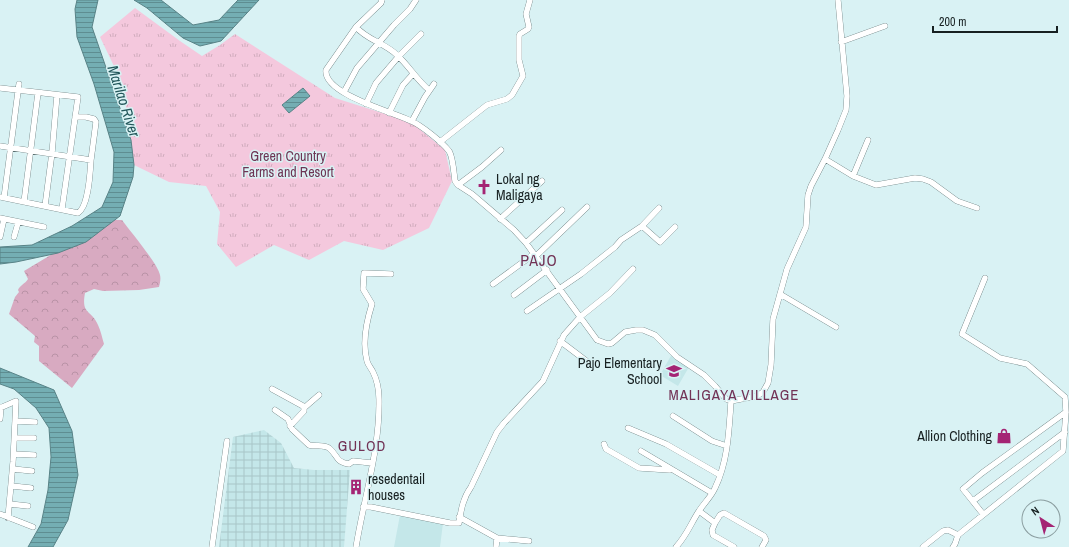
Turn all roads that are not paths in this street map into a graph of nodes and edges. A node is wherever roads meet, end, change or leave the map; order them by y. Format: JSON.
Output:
{"nodes":[{"id":1,"x":382,"y":0,"type":"edge"},
{"id":2,"x":416,"y":0,"type":"edge"},
{"id":3,"x":530,"y":0,"type":"edge"},
{"id":4,"x":838,"y":0,"type":"edge"},
{"id":5,"x":885,"y":26,"type":"dead end"},
{"id":6,"x":356,"y":27,"type":"junction"},
{"id":7,"x":421,"y":34,"type":"dead end"},
{"id":8,"x":379,"y":42,"type":"junction"},
{"id":9,"x":841,"y":42,"type":"junction"},
{"id":10,"x":398,"y":56,"type":"junction"},
{"id":11,"x":413,"y":74,"type":"junction"},
{"id":12,"x":434,"y":84,"type":"dead end"},
{"id":13,"x":19,"y":87,"type":"junction"},
{"id":14,"x":0,"y":88,"type":"edge"},
{"id":15,"x":430,"y":90,"type":"junction"},
{"id":16,"x":344,"y":92,"type":"junction"},
{"id":17,"x":38,"y":93,"type":"junction"},
{"id":18,"x":58,"y":95,"type":"junction"},
{"id":19,"x":366,"y":104,"type":"junction"},
{"id":20,"x":389,"y":113,"type":"junction"},
{"id":21,"x":74,"y":116,"type":"junction"},
{"id":22,"x":412,"y":121,"type":"junction"},
{"id":23,"x":868,"y":140,"type":"dead end"},
{"id":24,"x":440,"y":142,"type":"junction"},
{"id":25,"x":0,"y":146,"type":"edge"},
{"id":26,"x":11,"y":147,"type":"junction"},
{"id":27,"x":31,"y":150,"type":"junction"},
{"id":28,"x":501,"y":150,"type":"dead end"},
{"id":29,"x":52,"y":153,"type":"junction"},
{"id":30,"x":70,"y":156,"type":"junction"},
{"id":31,"x":825,"y":159,"type":"junction"},
{"id":32,"x":91,"y":160,"type":"junction"},
{"id":33,"x":853,"y":176,"type":"junction"},
{"id":34,"x":542,"y":181,"type":"dead end"},
{"id":35,"x":458,"y":185,"type":"junction"},
{"id":36,"x":2,"y":197,"type":"edge"},
{"id":37,"x":24,"y":202,"type":"junction"},
{"id":38,"x":45,"y":206,"type":"junction"},
{"id":39,"x":587,"y":206,"type":"dead end"},
{"id":40,"x":659,"y":208,"type":"dead end"},
{"id":41,"x":977,"y":208,"type":"dead end"},
{"id":42,"x":62,"y":209,"type":"junction"},
{"id":43,"x":562,"y":210,"type":"dead end"},
{"id":44,"x":2,"y":219,"type":"edge"},
{"id":45,"x":500,"y":219,"type":"junction"},
{"id":46,"x":18,"y":222,"type":"junction"},
{"id":47,"x":642,"y":226,"type":"junction"},
{"id":48,"x":44,"y":227,"type":"dead end"},
{"id":49,"x":674,"y":227,"type":"dead end"},
{"id":50,"x":0,"y":237,"type":"edge"},
{"id":51,"x":14,"y":237,"type":"dead end"},
{"id":52,"x":526,"y":243,"type":"junction"},
{"id":53,"x":535,"y":255,"type":"junction"},
{"id":54,"x":633,"y":269,"type":"dead end"},
{"id":55,"x":547,"y":270,"type":"junction"},
{"id":56,"x":391,"y":274,"type":"dead end"},
{"id":57,"x":985,"y":278,"type":"dead end"},
{"id":58,"x":492,"y":284,"type":"dead end"},
{"id":59,"x":560,"y":288,"type":"junction"},
{"id":60,"x":780,"y":294,"type":"junction"},
{"id":61,"x":514,"y":295,"type":"dead end"},
{"id":62,"x":527,"y":311,"type":"dead end"},
{"id":63,"x":580,"y":317,"type":"junction"},
{"id":64,"x":836,"y":327,"type":"dead end"},
{"id":65,"x":560,"y":341,"type":"junction"},
{"id":66,"x":593,"y":366,"type":"dead end"},
{"id":67,"x":272,"y":389,"type":"dead end"},
{"id":68,"x":319,"y":396,"type":"dead end"},
{"id":69,"x":731,"y":401,"type":"junction"},
{"id":70,"x":1,"y":408,"type":"edge"},
{"id":71,"x":304,"y":408,"type":"junction"},
{"id":72,"x":276,"y":410,"type":"dead end"},
{"id":73,"x":1066,"y":412,"type":"junction"},
{"id":74,"x":673,"y":416,"type":"dead end"},
{"id":75,"x":0,"y":419,"type":"edge"},
{"id":76,"x":15,"y":421,"type":"junction"},
{"id":77,"x":35,"y":422,"type":"dead end"},
{"id":78,"x":290,"y":426,"type":"junction"},
{"id":79,"x":628,"y":428,"type":"dead end"},
{"id":80,"x":1065,"y":432,"type":"junction"},
{"id":81,"x":14,"y":438,"type":"junction"},
{"id":82,"x":34,"y":438,"type":"dead end"},
{"id":83,"x":228,"y":441,"type":"dead end"},
{"id":84,"x":604,"y":444,"type":"dead end"},
{"id":85,"x":727,"y":446,"type":"junction"},
{"id":86,"x":641,"y":452,"type":"dead end"},
{"id":87,"x":14,"y":454,"type":"junction"},
{"id":88,"x":34,"y":455,"type":"dead end"},
{"id":89,"x":372,"y":463,"type":"junction"},
{"id":90,"x":13,"y":469,"type":"junction"},
{"id":91,"x":671,"y":470,"type":"junction"},
{"id":92,"x":32,"y":471,"type":"dead end"},
{"id":93,"x":720,"y":475,"type":"junction"},
{"id":94,"x":12,"y":486,"type":"junction"},
{"id":95,"x":31,"y":488,"type":"dead end"},
{"id":96,"x":712,"y":493,"type":"junction"},
{"id":97,"x":973,"y":501,"type":"junction"},
{"id":98,"x":10,"y":504,"type":"junction"},
{"id":99,"x":28,"y":506,"type":"dead end"},
{"id":100,"x":363,"y":507,"type":"junction"},
{"id":101,"x":699,"y":511,"type":"junction"},
{"id":102,"x":0,"y":514,"type":"edge"},
{"id":103,"x":983,"y":514,"type":"junction"},
{"id":104,"x":460,"y":517,"type":"junction"},
{"id":105,"x":8,"y":518,"type":"junction"},
{"id":106,"x":716,"y":523,"type":"junction"},
{"id":107,"x":33,"y":527,"type":"dead end"},
{"id":108,"x":958,"y":534,"type":"junction"},
{"id":109,"x":498,"y":538,"type":"junction"},
{"id":110,"x":529,"y":541,"type":"dead end"},
{"id":111,"x":212,"y":547,"type":"edge"},
{"id":112,"x":356,"y":547,"type":"edge"},
{"id":113,"x":496,"y":547,"type":"edge"},
{"id":114,"x":676,"y":547,"type":"edge"},
{"id":115,"x":734,"y":547,"type":"edge"},
{"id":116,"x":762,"y":547,"type":"edge"},
{"id":117,"x":922,"y":547,"type":"edge"},
{"id":118,"x":953,"y":547,"type":"edge"}],
"edges":[{"from":1,"to":6,"type":"street"},
{"from":2,"to":8,"type":"street"},
{"from":3,"to":24,"type":"street"},
{"from":4,"to":9,"type":"street"},
{"from":5,"to":9,"type":"street"},
{"from":6,"to":8,"type":"street"},
{"from":6,"to":16,"type":"street"},
{"from":7,"to":10,"type":"street"},
{"from":8,"to":10,"type":"street"},
{"from":8,"to":16,"type":"street"},
{"from":9,"to":31,"type":"street"},
{"from":10,"to":11,"type":"street"},
{"from":10,"to":19,"type":"street"},
{"from":11,"to":15,"type":"street"},
{"from":11,"to":20,"type":"street"},
{"from":12,"to":15,"type":"street"},
{"from":13,"to":14,"type":"street"},
{"from":13,"to":17,"type":"street"},
{"from":13,"to":26,"type":"street"},
{"from":15,"to":22,"type":"street"},
{"from":16,"to":19,"type":"street"},
{"from":17,"to":18,"type":"street"},
{"from":17,"to":27,"type":"street"},
{"from":18,"to":21,"type":"street"},
{"from":18,"to":29,"type":"street"},
{"from":19,"to":20,"type":"street"},
{"from":20,"to":22,"type":"street"},
{"from":21,"to":30,"type":"street"},
{"from":21,"to":32,"type":"street"},
{"from":22,"to":24,"type":"street"},
{"from":23,"to":33,"type":"street"},
{"from":24,"to":35,"type":"street"},
{"from":25,"to":26,"type":"street"},
{"from":26,"to":27,"type":"street"},
{"from":26,"to":36,"type":"street"},
{"from":27,"to":29,"type":"street"},
{"from":27,"to":37,"type":"street"},
{"from":28,"to":35,"type":"street"},
{"from":29,"to":30,"type":"street"},
{"from":29,"to":38,"type":"street"},
{"from":30,"to":32,"type":"street"},
{"from":30,"to":42,"type":"street"},
{"from":31,"to":33,"type":"street"},
{"from":31,"to":60,"type":"street"},
{"from":32,"to":42,"type":"street"},
{"from":33,"to":41,"type":"street"},
{"from":34,"to":45,"type":"street"},
{"from":35,"to":45,"type":"street"},
{"from":36,"to":37,"type":"street"},
{"from":37,"to":38,"type":"street"},
{"from":38,"to":42,"type":"street"},
{"from":39,"to":53,"type":"street"},
{"from":40,"to":47,"type":"street"},
{"from":43,"to":52,"type":"street"},
{"from":44,"to":46,"type":"street"},
{"from":44,"to":50,"type":"street"},
{"from":45,"to":52,"type":"street"},
{"from":46,"to":48,"type":"street"},
{"from":46,"to":51,"type":"street"},
{"from":47,"to":49,"type":"street"},
{"from":47,"to":59,"type":"street"},
{"from":52,"to":53,"type":"street"},
{"from":53,"to":55,"type":"street"},
{"from":53,"to":58,"type":"street"},
{"from":54,"to":63,"type":"street"},
{"from":55,"to":59,"type":"street"},
{"from":55,"to":61,"type":"street"},
{"from":56,"to":89,"type":"street"},
{"from":57,"to":73,"type":"street"},
{"from":59,"to":62,"type":"street"},
{"from":59,"to":63,"type":"street"},
{"from":60,"to":64,"type":"street"},
{"from":60,"to":69,"type":"street"},
{"from":63,"to":65,"type":"street"},
{"from":63,"to":69,"type":"street"},
{"from":65,"to":66,"type":"street"},
{"from":65,"to":104,"type":"street"},
{"from":67,"to":71,"type":"street"},
{"from":68,"to":71,"type":"street"},
{"from":69,"to":85,"type":"street"},
{"from":70,"to":75,"type":"street"},
{"from":70,"to":76,"type":"street"},
{"from":71,"to":78,"type":"street"},
{"from":72,"to":78,"type":"street"},
{"from":73,"to":80,"type":"street"},
{"from":73,"to":97,"type":"street"},
{"from":74,"to":85,"type":"street"},
{"from":76,"to":77,"type":"street"},
{"from":76,"to":81,"type":"street"},
{"from":78,"to":89,"type":"street"},
{"from":79,"to":93,"type":"street"},
{"from":80,"to":97,"type":"street"},
{"from":80,"to":103,"type":"street"},
{"from":81,"to":82,"type":"street"},
{"from":81,"to":87,"type":"street"},
{"from":83,"to":111,"type":"street"},
{"from":84,"to":91,"type":"street"},
{"from":85,"to":93,"type":"street"},
{"from":86,"to":91,"type":"street"},
{"from":87,"to":88,"type":"street"},
{"from":87,"to":90,"type":"street"},
{"from":89,"to":100,"type":"street"},
{"from":90,"to":92,"type":"street"},
{"from":90,"to":94,"type":"street"},
{"from":91,"to":96,"type":"street"},
{"from":93,"to":96,"type":"street"},
{"from":94,"to":95,"type":"street"},
{"from":94,"to":98,"type":"street"},
{"from":96,"to":101,"type":"street"},
{"from":97,"to":103,"type":"street"},
{"from":98,"to":99,"type":"street"},
{"from":98,"to":105,"type":"street"},
{"from":100,"to":104,"type":"street"},
{"from":100,"to":112,"type":"street"},
{"from":101,"to":106,"type":"street"},
{"from":101,"to":114,"type":"street"},
{"from":102,"to":105,"type":"street"},
{"from":103,"to":108,"type":"street"},
{"from":104,"to":109,"type":"street"},
{"from":105,"to":107,"type":"street"},
{"from":106,"to":115,"type":"street"},
{"from":106,"to":116,"type":"street"},
{"from":108,"to":117,"type":"street"},
{"from":108,"to":118,"type":"street"},
{"from":109,"to":110,"type":"street"},
{"from":109,"to":113,"type":"street"}]}
